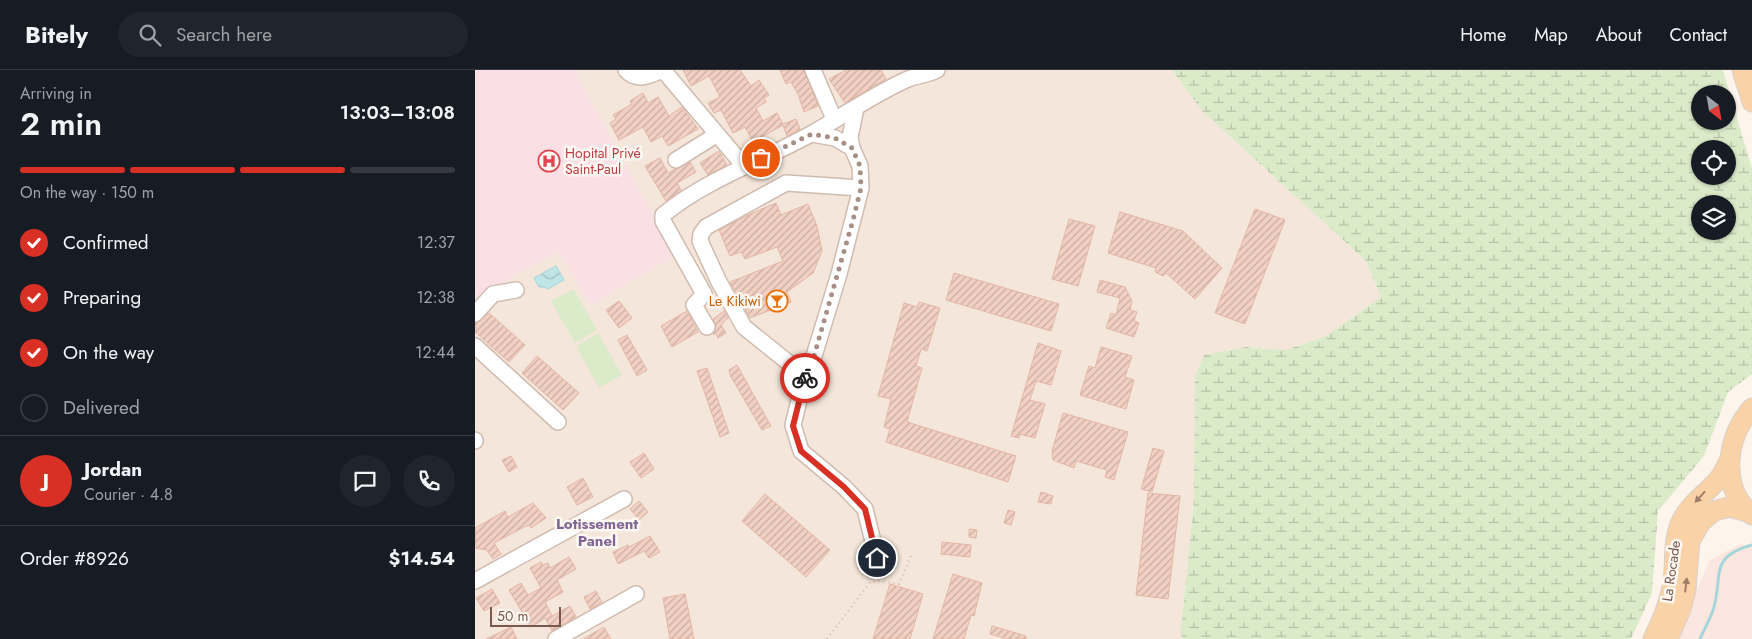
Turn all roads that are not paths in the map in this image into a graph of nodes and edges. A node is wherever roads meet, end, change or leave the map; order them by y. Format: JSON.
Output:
{"nodes":[{"id":1,"x":626,"y":70,"type":"edge"},
{"id":2,"x":663,"y":70,"type":"edge"},
{"id":3,"x":813,"y":70,"type":"edge"},
{"id":4,"x":937,"y":70,"type":"edge"},
{"id":5,"x":1742,"y":70,"type":"edge"},
{"id":6,"x":907,"y":74,"type":"edge"},
{"id":7,"x":1752,"y":102,"type":"edge"},
{"id":8,"x":856,"y":108,"type":"junction"},
{"id":9,"x":834,"y":119,"type":"junction"},
{"id":10,"x":812,"y":134,"type":"junction"},
{"id":11,"x":716,"y":136,"type":"junction"},
{"id":12,"x":852,"y":148,"type":"junction"},
{"id":13,"x":676,"y":160,"type":"dead end"},
{"id":14,"x":744,"y":166,"type":"junction"},
{"id":15,"x":861,"y":188,"type":"junction"},
{"id":16,"x":516,"y":290,"type":"dead end"},
{"id":17,"x":475,"y":314,"type":"edge"},
{"id":18,"x":707,"y":327,"type":"dead end"},
{"id":19,"x":475,"y":346,"type":"edge"},
{"id":20,"x":805,"y":376,"type":"junction"},
{"id":21,"x":1752,"y":408,"type":"edge"},
{"id":22,"x":558,"y":422,"type":"dead end"},
{"id":23,"x":1730,"y":459,"type":"junction"},
{"id":24,"x":624,"y":499,"type":"dead end"},
{"id":25,"x":1750,"y":514,"type":"edge"},
{"id":26,"x":877,"y":558,"type":"dead end"},
{"id":27,"x":475,"y":581,"type":"edge"},
{"id":28,"x":636,"y":594,"type":"dead end"},
{"id":29,"x":556,"y":639,"type":"edge"},
{"id":30,"x":1653,"y":639,"type":"edge"},
{"id":31,"x":1668,"y":639,"type":"edge"}],
"edges":[{"from":1,"to":2,"type":"street"},
{"from":2,"to":11,"type":"street"},
{"from":3,"to":9,"type":"street"},
{"from":4,"to":6,"type":"street"},
{"from":5,"to":7,"type":"main road"},
{"from":6,"to":8,"type":"street"},
{"from":8,"to":9,"type":"street"},
{"from":8,"to":12,"type":"street"},
{"from":9,"to":10,"type":"street"},
{"from":10,"to":12,"type":"street"},
{"from":10,"to":14,"type":"street"},
{"from":11,"to":13,"type":"street"},
{"from":11,"to":14,"type":"street"},
{"from":12,"to":15,"type":"street"},
{"from":14,"to":18,"type":"street"},
{"from":15,"to":20,"type":"street"},
{"from":15,"to":20,"type":"street"},
{"from":16,"to":17,"type":"street"},
{"from":19,"to":22,"type":"street"},
{"from":20,"to":26,"type":"street"},
{"from":21,"to":23,"type":"main road"},
{"from":23,"to":25,"type":"main road"},
{"from":23,"to":30,"type":"main road","name":"La Rocade","one_way":true},
{"from":24,"to":27,"type":"street"},
{"from":31,"to":25,"type":"main road","name":"La Rocade","one_way":true},
{"from":28,"to":29,"type":"street"}]}
